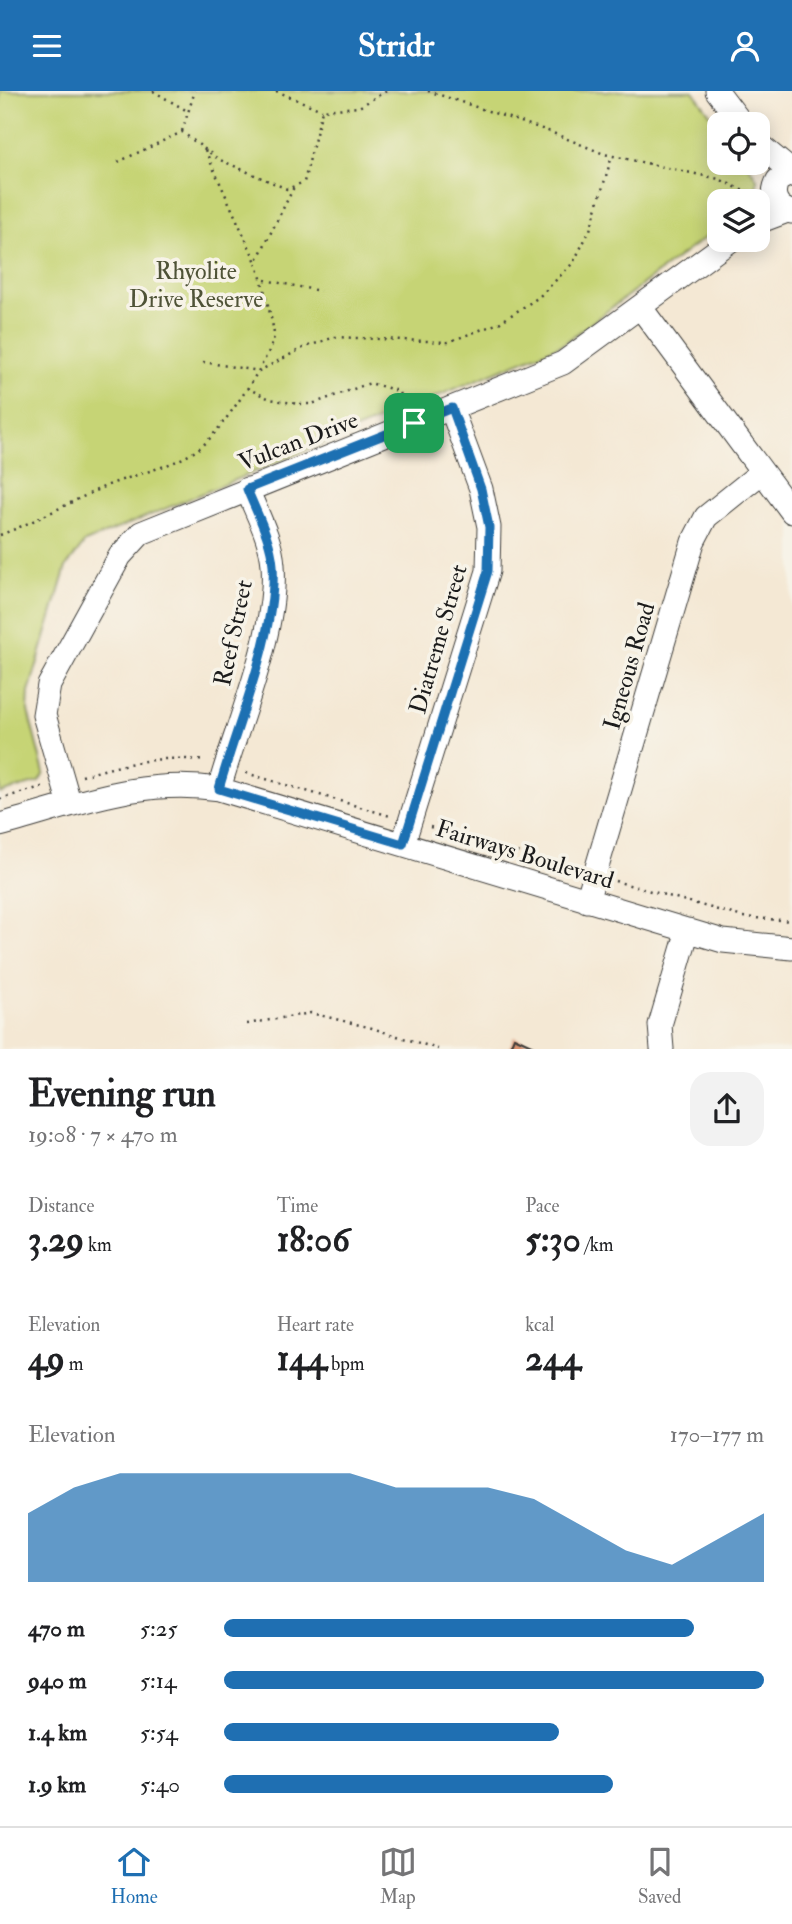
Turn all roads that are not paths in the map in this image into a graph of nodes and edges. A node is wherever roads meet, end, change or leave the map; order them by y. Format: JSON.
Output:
{"nodes":[{"id":1,"x":717,"y":91,"type":"edge"},
{"id":2,"x":734,"y":112,"type":"edge"},
{"id":3,"x":770,"y":172,"type":"edge"},
{"id":4,"x":781,"y":198,"type":"edge"},
{"id":5,"x":715,"y":252,"type":"edge"},
{"id":6,"x":641,"y":308,"type":"junction"},
{"id":7,"x":452,"y":408,"type":"junction"},
{"id":8,"x":762,"y":472,"type":"junction"},
{"id":9,"x":247,"y":489,"type":"junction"},
{"id":10,"x":792,"y":512,"type":"edge"},
{"id":11,"x":219,"y":789,"type":"junction"},
{"id":12,"x":70,"y":806,"type":"junction"},
{"id":13,"x":0,"y":825,"type":"edge"},
{"id":14,"x":403,"y":844,"type":"junction"},
{"id":15,"x":587,"y":901,"type":"junction"},
{"id":16,"x":688,"y":930,"type":"junction"},
{"id":17,"x":792,"y":948,"type":"edge"},
{"id":18,"x":662,"y":1049,"type":"edge"}],
"edges":[{"from":1,"to":2,"type":"street"},
{"from":3,"to":4,"type":"street"},
{"from":5,"to":6,"type":"street","name":"Vulcan Drive"},
{"from":6,"to":7,"type":"street","name":"Vulcan Drive"},
{"from":6,"to":8,"type":"street"},
{"from":7,"to":9,"type":"street","name":"Vulcan Drive"},
{"from":7,"to":14,"type":"street","name":"Diatreme Street"},
{"from":8,"to":10,"type":"street"},
{"from":8,"to":15,"type":"street","name":"Igneous Road"},
{"from":9,"to":11,"type":"street","name":"Reef Street"},
{"from":9,"to":12,"type":"street","name":"Vulcan Drive"},
{"from":11,"to":12,"type":"street","name":"Fairways Boulevard"},
{"from":11,"to":14,"type":"street","name":"Fairways Boulevard"},
{"from":12,"to":13,"type":"street","name":"Fairways Boulevard"},
{"from":14,"to":15,"type":"street","name":"Fairways Boulevard"},
{"from":15,"to":16,"type":"street","name":"Fairways Boulevard"},
{"from":16,"to":17,"type":"street","name":"Fairways Boulevard"},
{"from":16,"to":18,"type":"street"}]}
